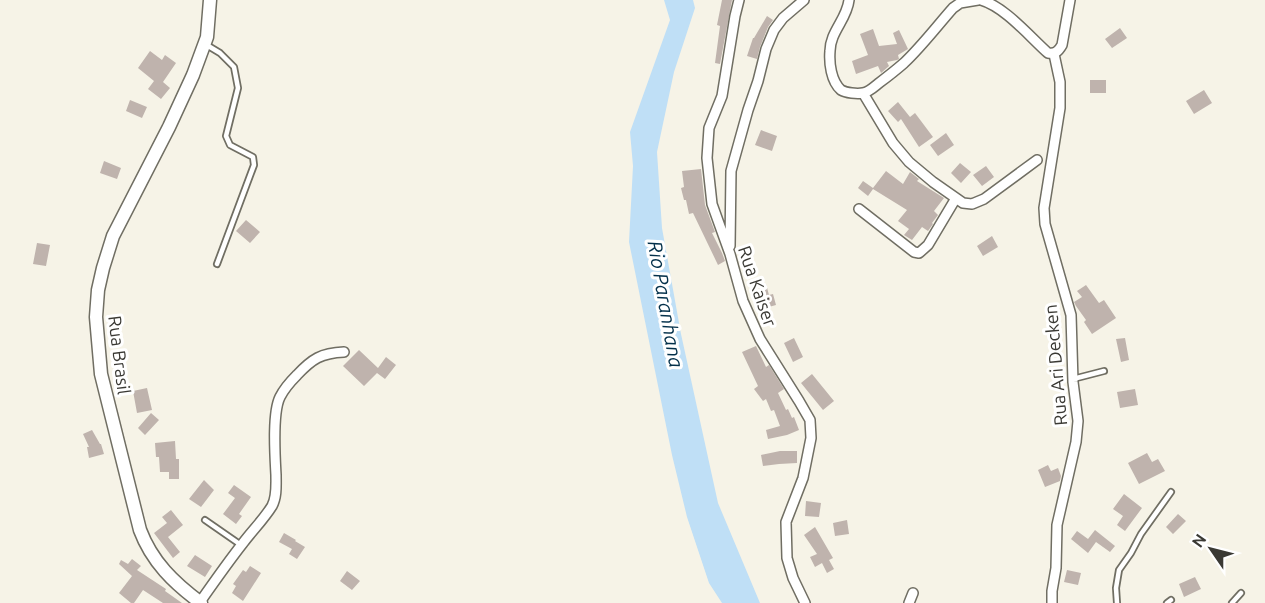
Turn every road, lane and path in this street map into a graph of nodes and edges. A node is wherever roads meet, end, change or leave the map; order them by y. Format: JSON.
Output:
{"nodes":[{"id":1,"x":210,"y":0,"type":"edge"},
{"id":2,"x":739,"y":0,"type":"edge"},
{"id":3,"x":804,"y":0,"type":"edge"},
{"id":4,"x":849,"y":0,"type":"edge"},
{"id":5,"x":980,"y":0,"type":"edge"},
{"id":6,"x":1070,"y":0,"type":"edge"},
{"id":7,"x":205,"y":44,"type":"junction"},
{"id":8,"x":1054,"y":54,"type":"junction"},
{"id":9,"x":863,"y":93,"type":"junction"},
{"id":10,"x":1037,"y":160,"type":"dead end"},
{"id":11,"x":956,"y":198,"type":"junction"},
{"id":12,"x":858,"y":209,"type":"dead end"},
{"id":13,"x":730,"y":254,"type":"junction"},
{"id":14,"x":217,"y":264,"type":"dead end"},
{"id":15,"x":344,"y":352,"type":"dead end"},
{"id":16,"x":1104,"y":371,"type":"dead end"},
{"id":17,"x":1073,"y":379,"type":"junction"},
{"id":18,"x":1171,"y":492,"type":"dead end"},
{"id":19,"x":205,"y":520,"type":"dead end"},
{"id":20,"x":241,"y":545,"type":"junction"},
{"id":21,"x":913,"y":593,"type":"dead end"},
{"id":22,"x":1241,"y":593,"type":"dead end"},
{"id":23,"x":200,"y":603,"type":"edge"},
{"id":24,"x":805,"y":603,"type":"edge"},
{"id":25,"x":909,"y":603,"type":"edge"},
{"id":26,"x":1052,"y":603,"type":"edge"},
{"id":27,"x":1117,"y":603,"type":"edge"},
{"id":28,"x":1232,"y":603,"type":"edge"}],
"edges":[{"from":1,"to":7,"type":"street","name":"Rua Brasil"},
{"from":2,"to":13,"type":"street","name":"Rua Kaiser"},
{"from":3,"to":13,"type":"street"},
{"from":4,"to":9,"type":"street"},
{"from":5,"to":8,"type":"street"},
{"from":5,"to":9,"type":"street"},
{"from":6,"to":8,"type":"street"},
{"from":7,"to":14,"type":"lane"},
{"from":7,"to":23,"type":"street","name":"Rua Brasil"},
{"from":8,"to":17,"type":"street","name":"Rua Ari Decken"},
{"from":9,"to":11,"type":"street"},
{"from":10,"to":11,"type":"street"},
{"from":11,"to":12,"type":"street"},
{"from":13,"to":24,"type":"street","name":"Rua Kaiser"},
{"from":15,"to":20,"type":"street"},
{"from":16,"to":17,"type":"lane"},
{"from":17,"to":26,"type":"street","name":"Rua Ari Decken"},
{"from":18,"to":27,"type":"lane"},
{"from":19,"to":20,"type":"lane"},
{"from":20,"to":23,"type":"street"},
{"from":21,"to":25,"type":"street"},
{"from":22,"to":28,"type":"lane"}]}
